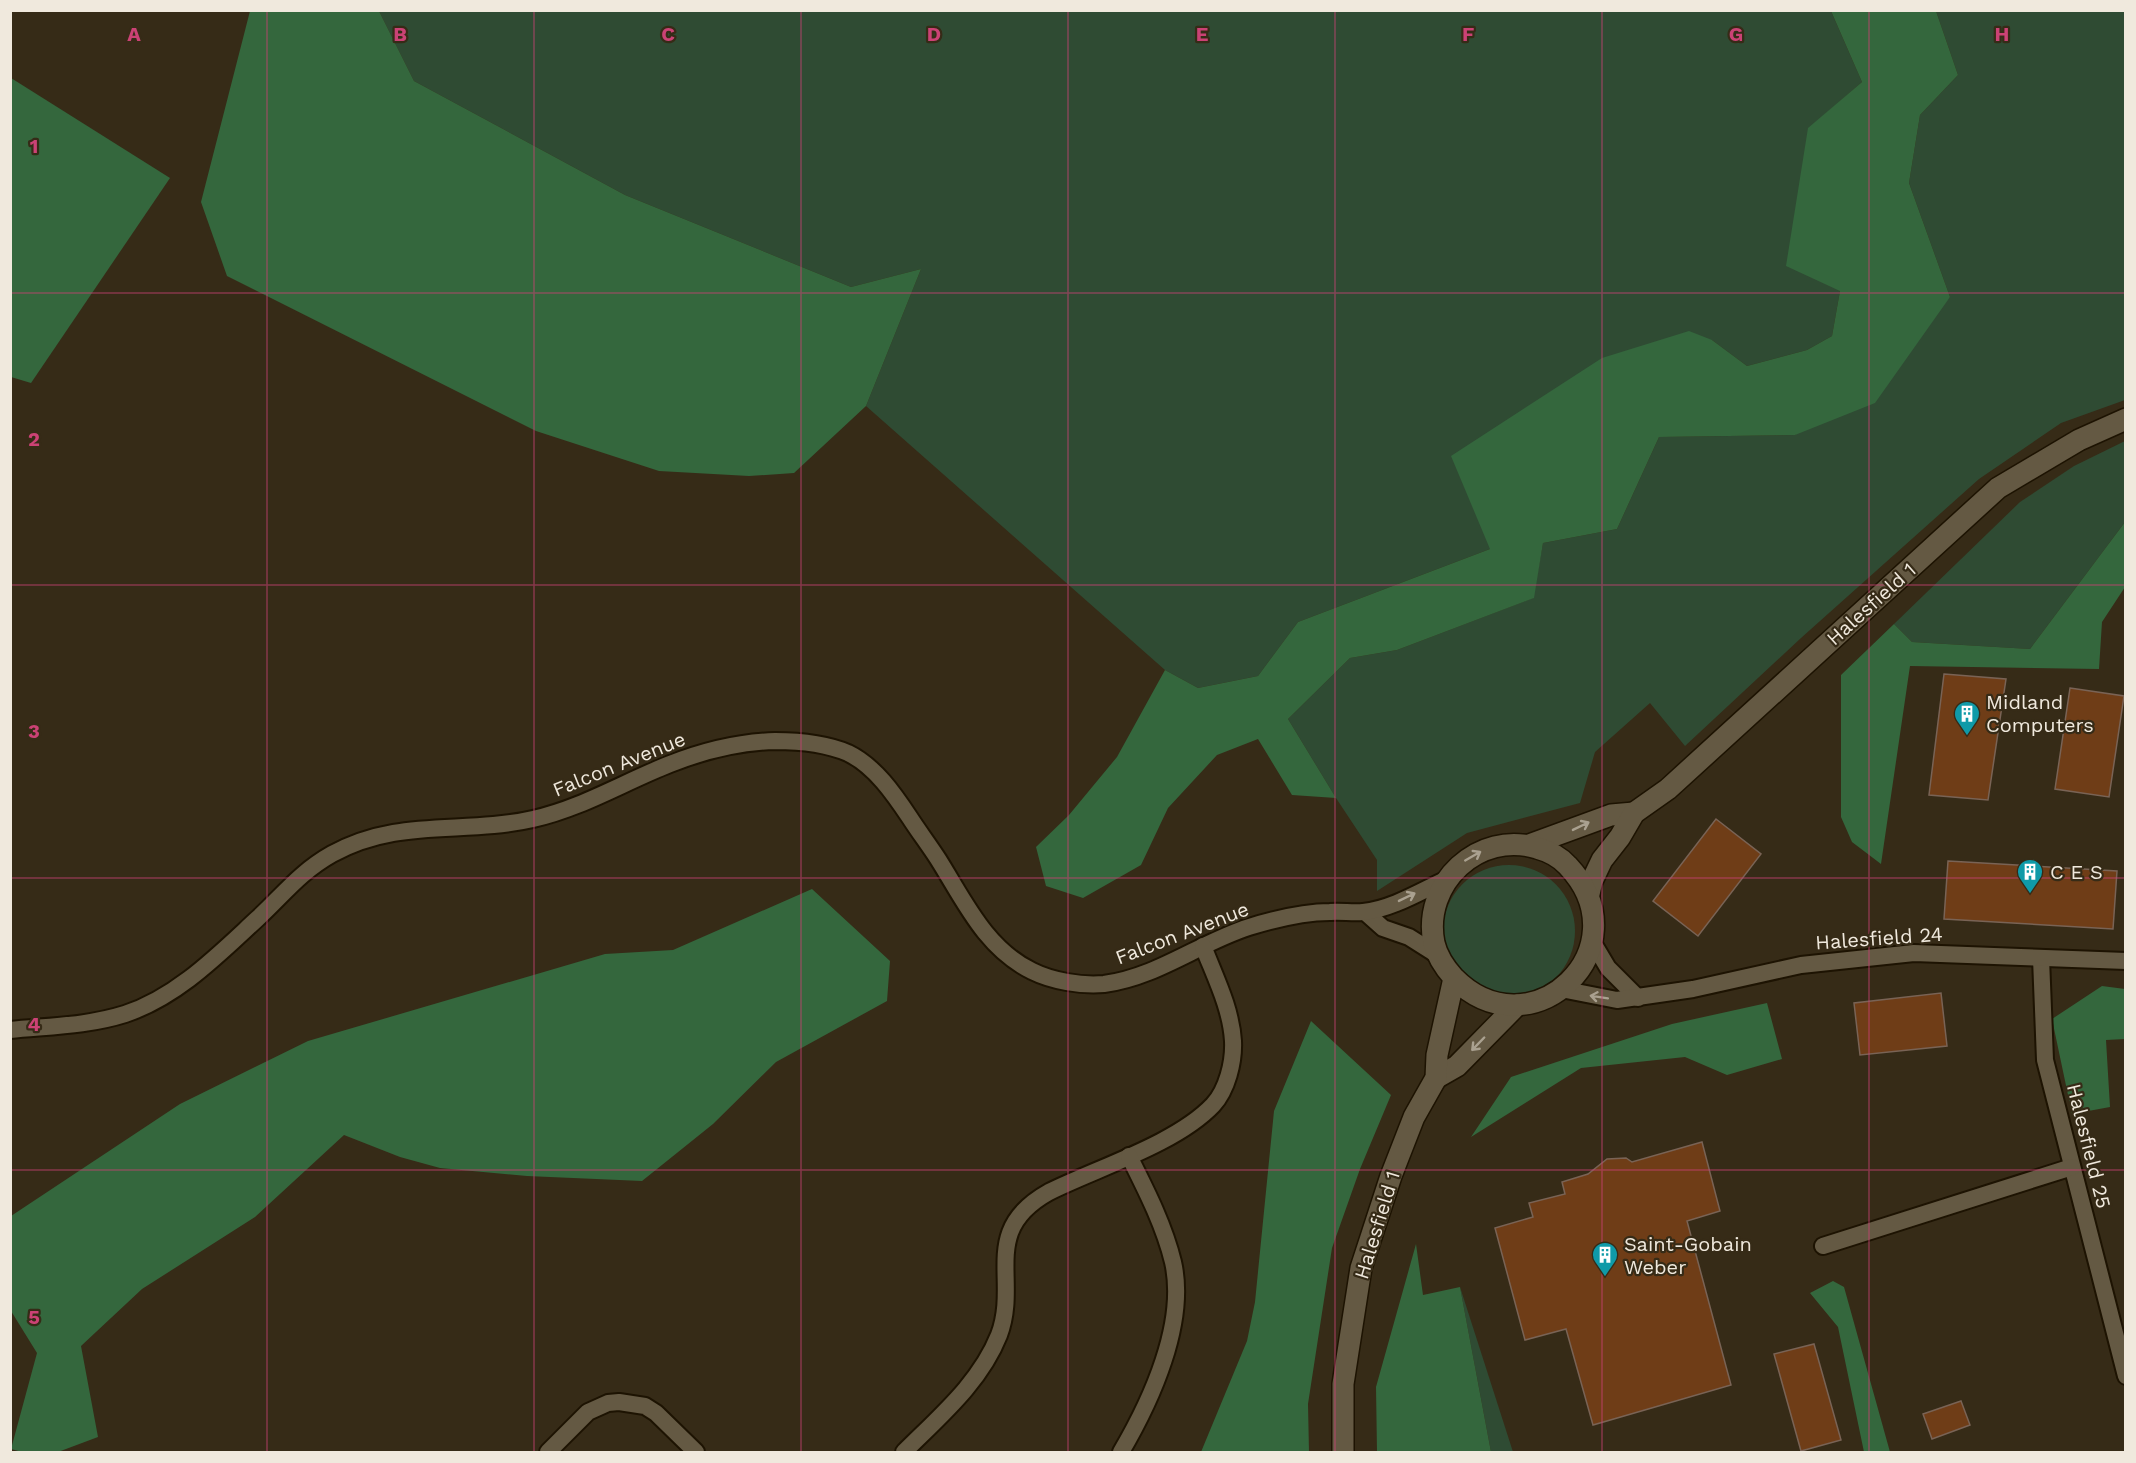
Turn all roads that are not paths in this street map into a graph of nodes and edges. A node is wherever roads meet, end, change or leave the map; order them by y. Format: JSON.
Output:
{"nodes":[{"id":1,"x":2126,"y":419,"type":"edge"},
{"id":2,"x":1634,"y":813,"type":"junction"},
{"id":3,"x":1529,"y":845,"type":"junction"},
{"id":4,"x":1447,"y":879,"type":"junction"},
{"id":5,"x":1588,"y":894,"type":"junction"},
{"id":6,"x":1365,"y":912,"type":"junction"},
{"id":7,"x":1592,"y":941,"type":"junction"},
{"id":8,"x":1203,"y":946,"type":"junction"},
{"id":9,"x":1439,"y":956,"type":"junction"},
{"id":10,"x":2041,"y":958,"type":"junction"},
{"id":11,"x":2126,"y":961,"type":"edge"},
{"id":12,"x":1454,"y":978,"type":"junction"},
{"id":13,"x":1561,"y":989,"type":"junction"},
{"id":14,"x":1638,"y":998,"type":"junction"},
{"id":15,"x":1517,"y":1005,"type":"junction"},
{"id":16,"x":10,"y":1030,"type":"edge"},
{"id":17,"x":1436,"y":1078,"type":"junction"},
{"id":18,"x":1129,"y":1156,"type":"junction"},
{"id":19,"x":2072,"y":1167,"type":"junction"},
{"id":20,"x":1823,"y":1246,"type":"dead end"},
{"id":21,"x":2126,"y":1376,"type":"edge"},
{"id":22,"x":548,"y":1452,"type":"edge"},
{"id":23,"x":696,"y":1452,"type":"edge"},
{"id":24,"x":904,"y":1452,"type":"edge"},
{"id":25,"x":1121,"y":1452,"type":"edge"},
{"id":26,"x":1343,"y":1452,"type":"edge"}],
"edges":[{"from":1,"to":2,"type":"street","name":"Halesfield 1"},
{"from":3,"to":2,"type":"street","name":"Halesfield 1","one_way":true},
{"from":2,"to":5,"type":"street","name":"Halesfield 1"},
{"from":4,"to":3,"type":"street","name":"Halesfield 1","one_way":true},
{"from":3,"to":5,"type":"street","name":"Halesfield 1"},
{"from":6,"to":4,"type":"street","name":"Falcon Avenue","one_way":true},
{"from":4,"to":9,"type":"street","name":"Halesfield 1"},
{"from":5,"to":7,"type":"street","name":"Halesfield 1"},
{"from":6,"to":8,"type":"street","name":"Falcon Avenue"},
{"from":6,"to":9,"type":"street"},
{"from":7,"to":13,"type":"street","name":"Halesfield 1"},
{"from":7,"to":14,"type":"street"},
{"from":8,"to":16,"type":"street","name":"Falcon Avenue"},
{"from":8,"to":18,"type":"street"},
{"from":9,"to":12,"type":"street","name":"Halesfield 1"},
{"from":10,"to":11,"type":"street","name":"Halesfield 24"},
{"from":10,"to":14,"type":"street","name":"Halesfield 24"},
{"from":10,"to":19,"type":"street","name":"Halesfield 25"},
{"from":12,"to":15,"type":"street","name":"Halesfield 1"},
{"from":12,"to":17,"type":"street","name":"Halesfield 1"},
{"from":14,"to":13,"type":"street","name":"Halesfield 24","one_way":true},
{"from":13,"to":15,"type":"street","name":"Halesfield 1"},
{"from":15,"to":17,"type":"street","name":"Halesfield 1","one_way":true},
{"from":17,"to":26,"type":"street","name":"Halesfield 1"},
{"from":18,"to":24,"type":"street"},
{"from":18,"to":25,"type":"street"},
{"from":19,"to":20,"type":"street"},
{"from":19,"to":21,"type":"street","name":"Halesfield 25"},
{"from":22,"to":23,"type":"street"}]}
